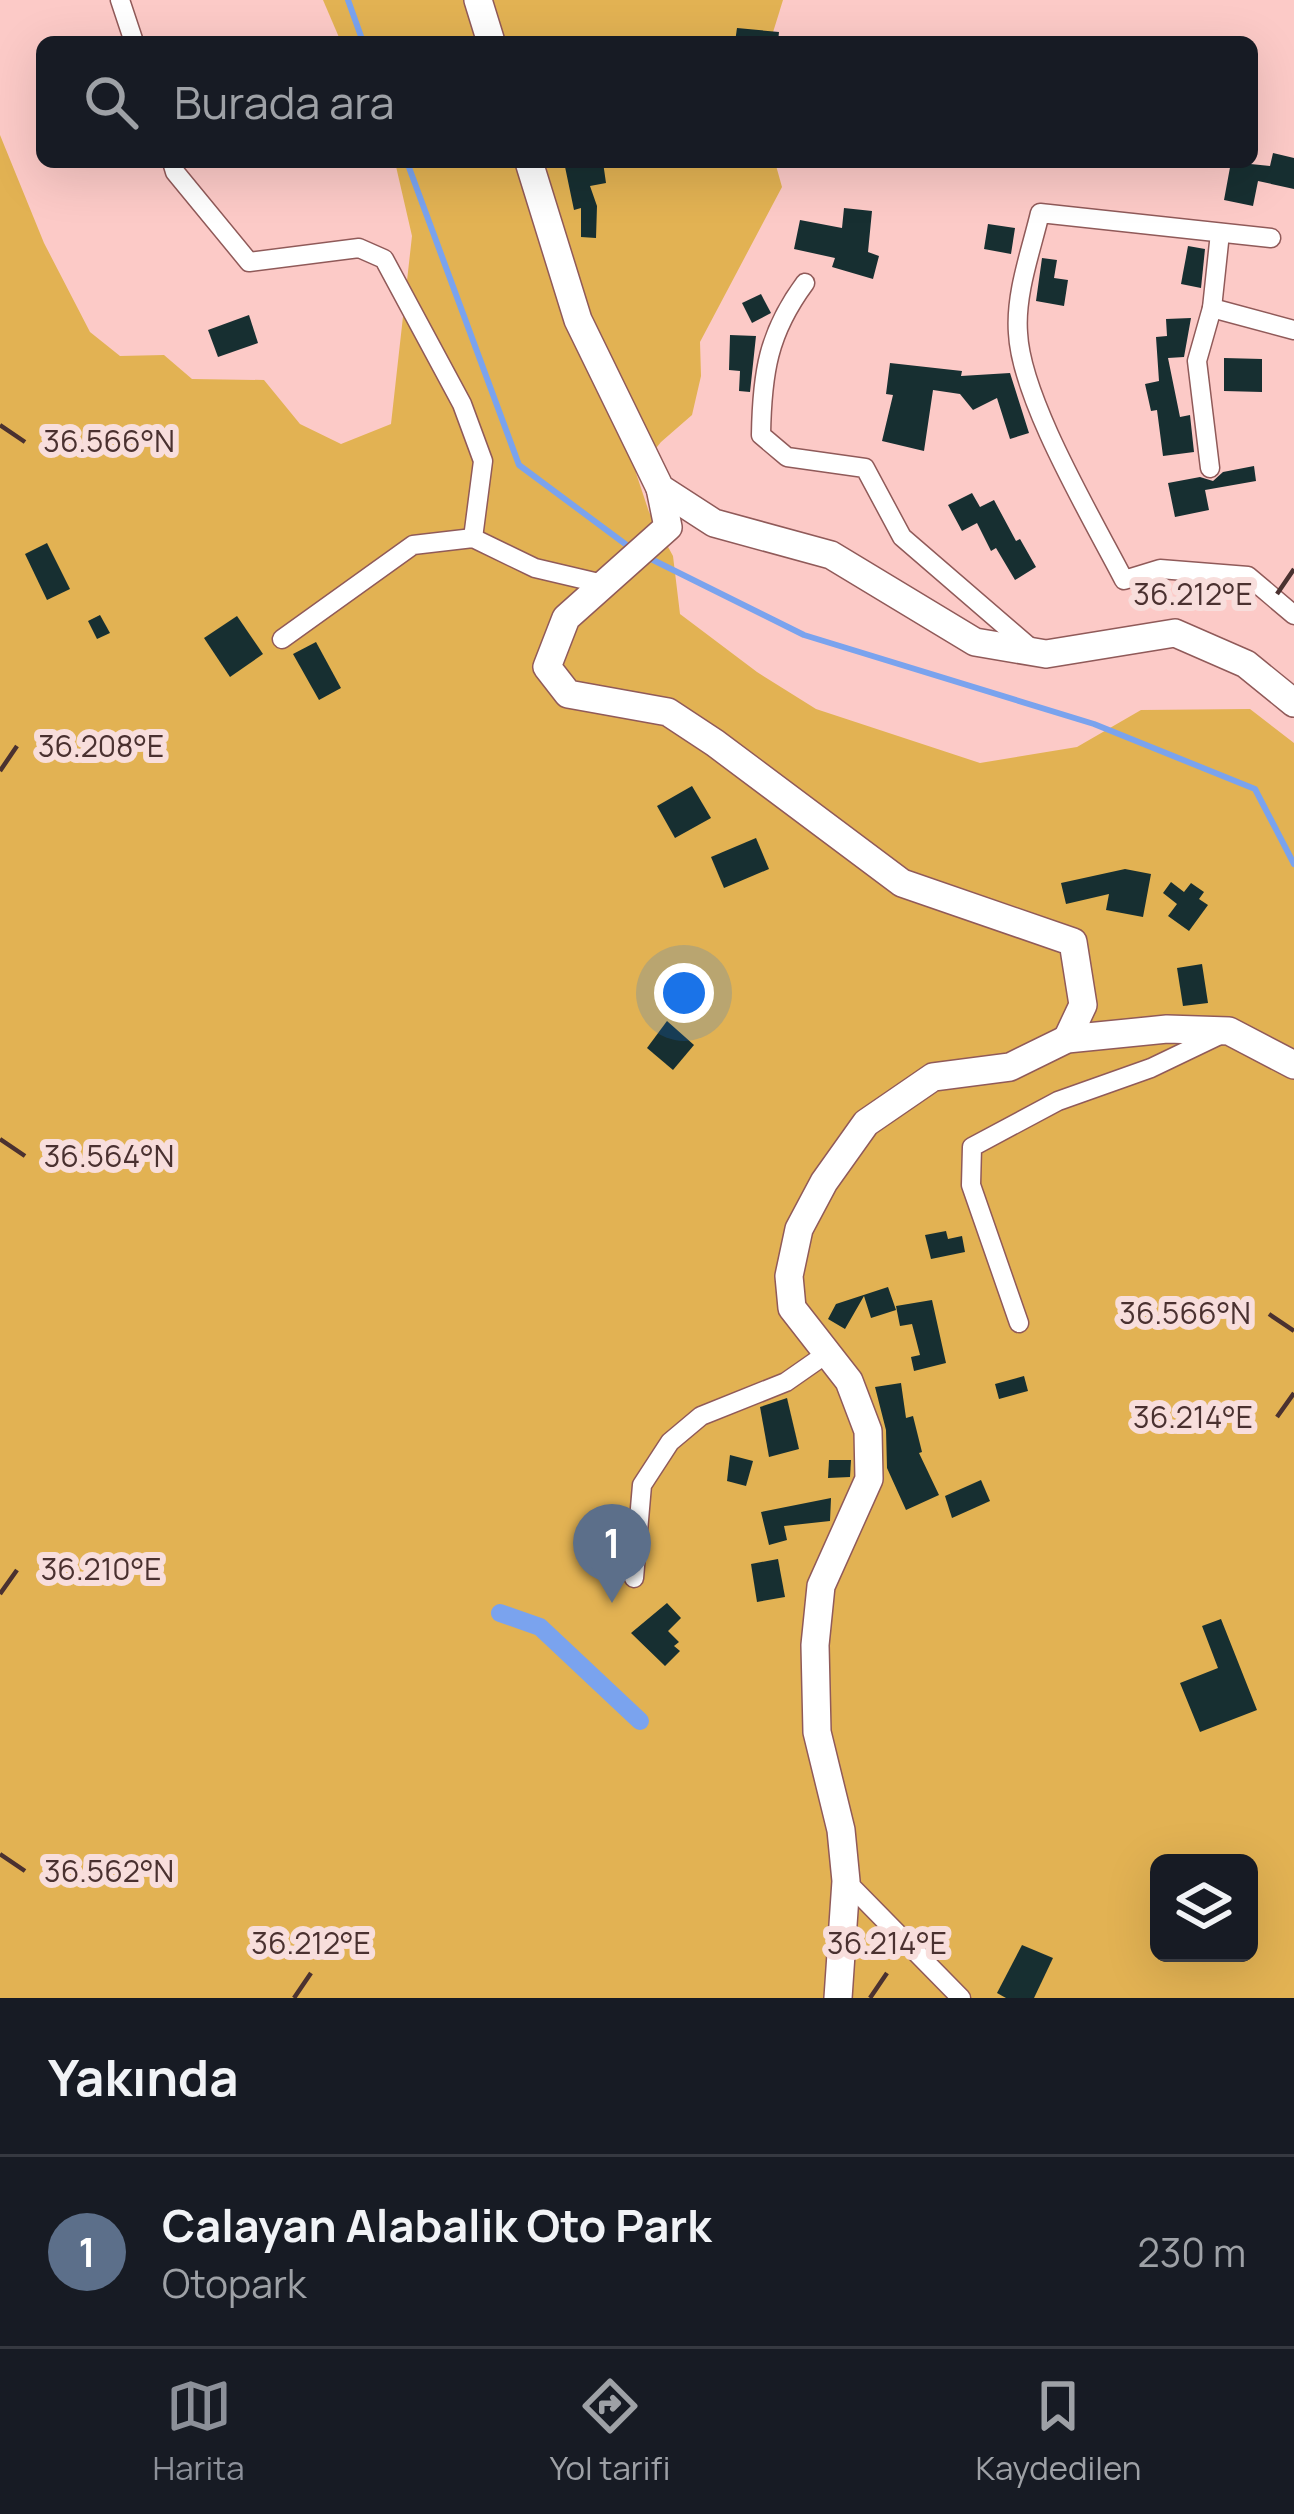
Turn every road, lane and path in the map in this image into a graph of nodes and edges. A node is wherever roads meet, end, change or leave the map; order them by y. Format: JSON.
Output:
{"nodes":[{"id":1,"x":120,"y":0,"type":"edge"},
{"id":2,"x":478,"y":0,"type":"edge"},
{"id":3,"x":132,"y":36,"type":"edge"},
{"id":4,"x":489,"y":36,"type":"edge"},
{"id":5,"x":174,"y":168,"type":"edge"},
{"id":6,"x":531,"y":168,"type":"edge"},
{"id":7,"x":1220,"y":232,"type":"junction"},
{"id":8,"x":1271,"y":238,"type":"dead end"},
{"id":9,"x":806,"y":283,"type":"dead end"},
{"id":10,"x":1212,"y":308,"type":"junction"},
{"id":11,"x":1294,"y":330,"type":"edge"},
{"id":12,"x":1210,"y":468,"type":"dead end"},
{"id":13,"x":660,"y":488,"type":"junction"},
{"id":14,"x":473,"y":538,"type":"junction"},
{"id":15,"x":603,"y":584,"type":"junction"},
{"id":16,"x":1294,"y":615,"type":"edge"},
{"id":17,"x":282,"y":639,"type":"dead end"},
{"id":18,"x":1037,"y":653,"type":"junction"},
{"id":19,"x":1294,"y":703,"type":"edge"},
{"id":20,"x":1229,"y":1031,"type":"junction"},
{"id":21,"x":1067,"y":1039,"type":"junction"},
{"id":22,"x":1294,"y":1065,"type":"edge"},
{"id":23,"x":1019,"y":1322,"type":"dead end"},
{"id":24,"x":829,"y":1352,"type":"junction"},
{"id":25,"x":634,"y":1578,"type":"dead end"},
{"id":26,"x":846,"y":1881,"type":"junction"},
{"id":27,"x":838,"y":1998,"type":"edge"},
{"id":28,"x":961,"y":1998,"type":"edge"}],
"edges":[{"from":1,"to":3,"type":"street"},
{"from":2,"to":4,"type":"street"},
{"from":5,"to":14,"type":"street"},
{"from":6,"to":13,"type":"street"},
{"from":7,"to":8,"type":"street"},
{"from":7,"to":10,"type":"street"},
{"from":7,"to":16,"type":"street"},
{"from":9,"to":18,"type":"street"},
{"from":10,"to":11,"type":"street"},
{"from":10,"to":12,"type":"street"},
{"from":13,"to":15,"type":"street"},
{"from":13,"to":18,"type":"street"},
{"from":14,"to":15,"type":"street"},
{"from":14,"to":17,"type":"street"},
{"from":15,"to":21,"type":"street"},
{"from":18,"to":19,"type":"street"},
{"from":20,"to":21,"type":"street"},
{"from":20,"to":22,"type":"street"},
{"from":20,"to":23,"type":"street"},
{"from":21,"to":24,"type":"street"},
{"from":24,"to":25,"type":"street"},
{"from":24,"to":26,"type":"street"},
{"from":26,"to":27,"type":"street"},
{"from":26,"to":28,"type":"street"}]}
